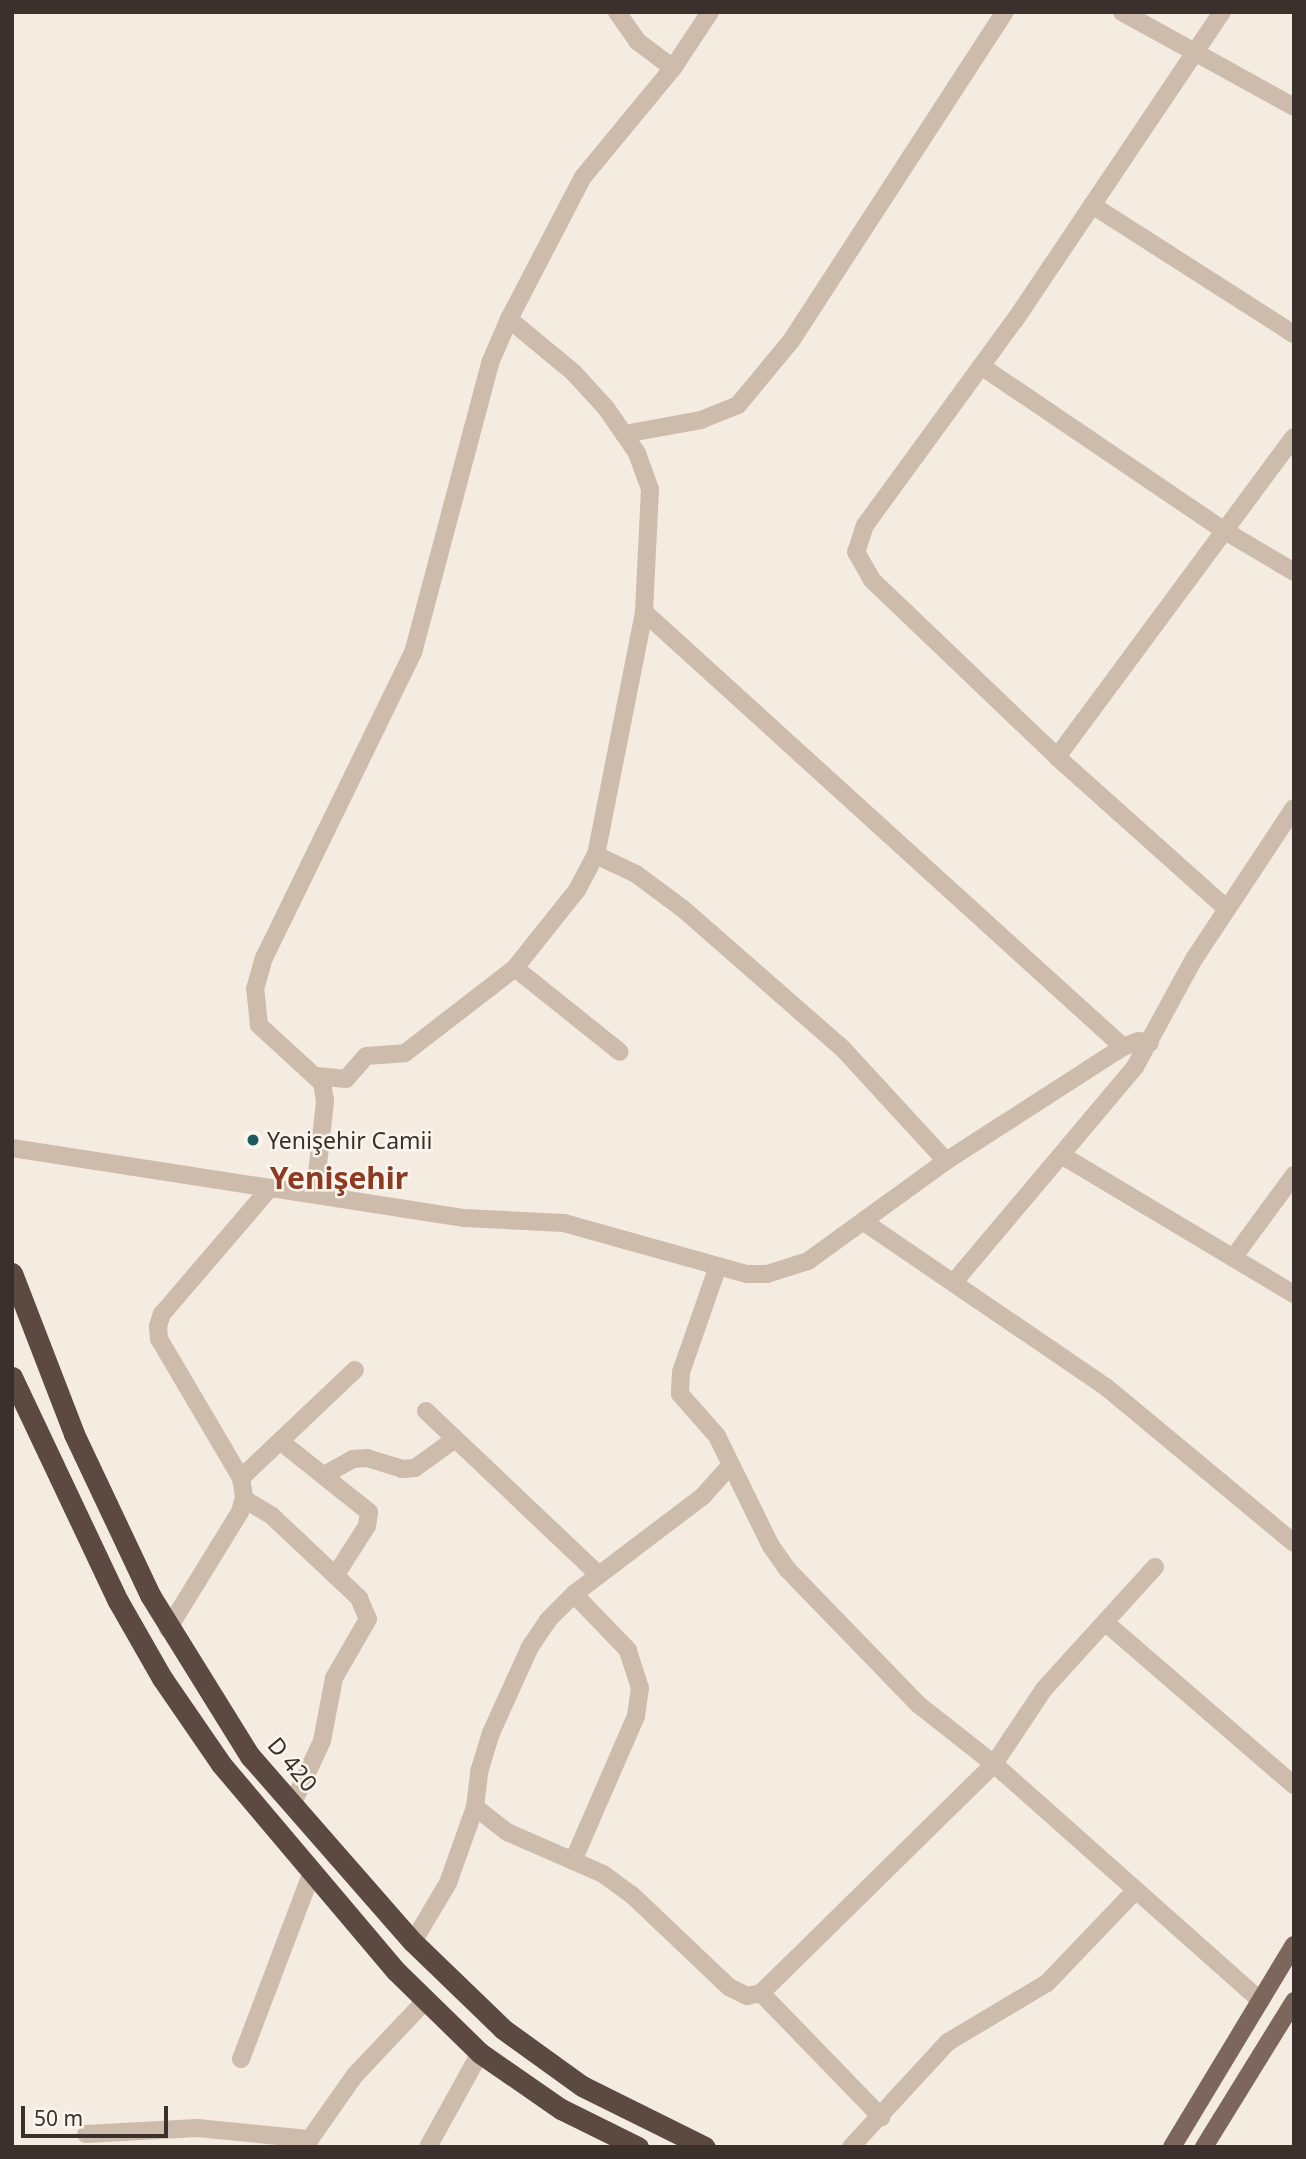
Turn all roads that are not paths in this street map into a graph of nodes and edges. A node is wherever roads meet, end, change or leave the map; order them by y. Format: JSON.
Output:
{"nodes":[{"id":1,"x":617,"y":12,"type":"edge"},
{"id":2,"x":710,"y":12,"type":"edge"},
{"id":3,"x":1005,"y":12,"type":"edge"},
{"id":4,"x":1122,"y":12,"type":"edge"},
{"id":5,"x":1222,"y":12,"type":"edge"},
{"id":6,"x":1194,"y":52,"type":"junction"},
{"id":7,"x":673,"y":68,"type":"junction"},
{"id":8,"x":1294,"y":107,"type":"edge"},
{"id":9,"x":1092,"y":205,"type":"junction"},
{"id":10,"x":509,"y":319,"type":"junction"},
{"id":11,"x":1294,"y":334,"type":"edge"},
{"id":12,"x":981,"y":366,"type":"junction"},
{"id":13,"x":624,"y":433,"type":"junction"},
{"id":14,"x":1294,"y":438,"type":"edge"},
{"id":15,"x":1225,"y":531,"type":"junction"},
{"id":16,"x":1294,"y":572,"type":"edge"},
{"id":17,"x":644,"y":612,"type":"junction"},
{"id":18,"x":1057,"y":758,"type":"junction"},
{"id":19,"x":1294,"y":808,"type":"edge"},
{"id":20,"x":596,"y":855,"type":"junction"},
{"id":21,"x":1227,"y":909,"type":"junction"},
{"id":22,"x":515,"y":968,"type":"junction"},
{"id":23,"x":1150,"y":1043,"type":"junction"},
{"id":24,"x":1123,"y":1047,"type":"junction"},
{"id":25,"x":620,"y":1052,"type":"dead end"},
{"id":26,"x":317,"y":1076,"type":"junction"},
{"id":27,"x":12,"y":1148,"type":"edge"},
{"id":28,"x":1063,"y":1156,"type":"junction"},
{"id":29,"x":946,"y":1161,"type":"junction"},
{"id":30,"x":1294,"y":1175,"type":"edge"},
{"id":31,"x":269,"y":1189,"type":"junction"},
{"id":32,"x":315,"y":1192,"type":"junction"},
{"id":33,"x":864,"y":1222,"type":"junction"},
{"id":34,"x":1233,"y":1258,"type":"junction"},
{"id":35,"x":718,"y":1266,"type":"junction"},
{"id":36,"x":12,"y":1273,"type":"edge"},
{"id":37,"x":954,"y":1282,"type":"junction"},
{"id":38,"x":1294,"y":1294,"type":"edge"},
{"id":39,"x":355,"y":1370,"type":"dead end"},
{"id":40,"x":12,"y":1377,"type":"edge"},
{"id":41,"x":426,"y":1411,"type":"dead end"},
{"id":42,"x":455,"y":1439,"type":"junction"},
{"id":43,"x":279,"y":1441,"type":"junction"},
{"id":44,"x":730,"y":1466,"type":"junction"},
{"id":45,"x":326,"y":1474,"type":"junction"},
{"id":46,"x":241,"y":1478,"type":"junction"},
{"id":47,"x":244,"y":1499,"type":"junction"},
{"id":48,"x":1294,"y":1543,"type":"edge"},
{"id":49,"x":1155,"y":1567,"type":"dead end"},
{"id":50,"x":599,"y":1575,"type":"junction"},
{"id":51,"x":335,"y":1576,"type":"junction"},
{"id":52,"x":574,"y":1594,"type":"junction"},
{"id":53,"x":1106,"y":1623,"type":"junction"},
{"id":54,"x":168,"y":1629,"type":"junction"},
{"id":55,"x":994,"y":1764,"type":"junction"},
{"id":56,"x":1294,"y":1785,"type":"edge"},
{"id":57,"x":292,"y":1805,"type":"junction"},
{"id":58,"x":475,"y":1807,"type":"junction"},
{"id":59,"x":573,"y":1861,"type":"junction"},
{"id":60,"x":312,"y":1872,"type":"junction"},
{"id":61,"x":1135,"y":1891,"type":"junction"},
{"id":62,"x":413,"y":1942,"type":"junction"},
{"id":63,"x":1294,"y":1945,"type":"edge"},
{"id":64,"x":761,"y":1993,"type":"junction"},
{"id":65,"x":1261,"y":2000,"type":"junction"},
{"id":66,"x":1294,"y":2001,"type":"edge"},
{"id":67,"x":424,"y":2002,"type":"junction"},
{"id":68,"x":480,"y":2053,"type":"junction"},
{"id":69,"x":241,"y":2059,"type":"dead end"},
{"id":70,"x":881,"y":2117,"type":"junction"},
{"id":71,"x":86,"y":2134,"type":"dead end"},
{"id":72,"x":428,"y":2147,"type":"edge"},
{"id":73,"x":638,"y":2147,"type":"edge"},
{"id":74,"x":705,"y":2147,"type":"edge"},
{"id":75,"x":851,"y":2147,"type":"edge"},
{"id":76,"x":1172,"y":2147,"type":"edge"},
{"id":77,"x":1204,"y":2147,"type":"edge"}],
"edges":[{"from":1,"to":7,"type":"street"},
{"from":2,"to":7,"type":"street"},
{"from":3,"to":13,"type":"street"},
{"from":4,"to":6,"type":"street"},
{"from":5,"to":6,"type":"street"},
{"from":6,"to":8,"type":"street"},
{"from":6,"to":9,"type":"street"},
{"from":7,"to":10,"type":"street"},
{"from":9,"to":11,"type":"street"},
{"from":9,"to":12,"type":"street"},
{"from":10,"to":13,"type":"street"},
{"from":10,"to":26,"type":"street"},
{"from":12,"to":15,"type":"street"},
{"from":12,"to":18,"type":"street"},
{"from":13,"to":17,"type":"street"},
{"from":14,"to":15,"type":"street"},
{"from":15,"to":16,"type":"street"},
{"from":15,"to":18,"type":"street"},
{"from":17,"to":20,"type":"street"},
{"from":17,"to":24,"type":"street"},
{"from":18,"to":21,"type":"street"},
{"from":19,"to":21,"type":"street"},
{"from":20,"to":22,"type":"street"},
{"from":20,"to":29,"type":"street"},
{"from":21,"to":23,"type":"street"},
{"from":22,"to":25,"type":"street"},
{"from":22,"to":26,"type":"street"},
{"from":23,"to":24,"type":"street"},
{"from":23,"to":28,"type":"street"},
{"from":24,"to":29,"type":"street"},
{"from":26,"to":32,"type":"street"},
{"from":27,"to":31,"type":"street"},
{"from":28,"to":34,"type":"street"},
{"from":28,"to":37,"type":"street"},
{"from":29,"to":33,"type":"street"},
{"from":30,"to":34,"type":"street"},
{"from":31,"to":32,"type":"street"},
{"from":31,"to":46,"type":"street"},
{"from":32,"to":35,"type":"street"},
{"from":33,"to":35,"type":"street"},
{"from":33,"to":37,"type":"street"},
{"from":34,"to":38,"type":"street"},
{"from":35,"to":44,"type":"street"},
{"from":36,"to":54,"type":"highway","name":"D 420"},
{"from":37,"to":48,"type":"street"},
{"from":39,"to":43,"type":"street"},
{"from":40,"to":60,"type":"highway"},
{"from":41,"to":42,"type":"street"},
{"from":42,"to":45,"type":"street"},
{"from":42,"to":50,"type":"street"},
{"from":43,"to":45,"type":"street"},
{"from":43,"to":46,"type":"street"},
{"from":44,"to":50,"type":"street"},
{"from":44,"to":55,"type":"street"},
{"from":45,"to":51,"type":"street"},
{"from":46,"to":47,"type":"street"},
{"from":47,"to":51,"type":"street"},
{"from":47,"to":54,"type":"street"},
{"from":49,"to":53,"type":"street"},
{"from":50,"to":52,"type":"street"},
{"from":51,"to":57,"type":"street"},
{"from":52,"to":58,"type":"street"},
{"from":52,"to":59,"type":"street"},
{"from":53,"to":55,"type":"street"},
{"from":53,"to":56,"type":"street"},
{"from":54,"to":57,"type":"highway","name":"D 420"},
{"from":55,"to":61,"type":"street"},
{"from":55,"to":64,"type":"street"},
{"from":57,"to":62,"type":"highway","name":"D 420"},
{"from":58,"to":59,"type":"street"},
{"from":58,"to":62,"type":"street"},
{"from":59,"to":64,"type":"street"},
{"from":60,"to":67,"type":"highway"},
{"from":60,"to":69,"type":"street"},
{"from":61,"to":65,"type":"street"},
{"from":61,"to":70,"type":"street"},
{"from":62,"to":74,"type":"highway","name":"D 420"},
{"from":63,"to":65,"type":"main road"},
{"from":64,"to":70,"type":"street"},
{"from":65,"to":76,"type":"main road"},
{"from":66,"to":77,"type":"main road"},
{"from":67,"to":68,"type":"highway"},
{"from":67,"to":71,"type":"street"},
{"from":68,"to":72,"type":"street"},
{"from":68,"to":73,"type":"highway"},
{"from":70,"to":75,"type":"street"}]}
